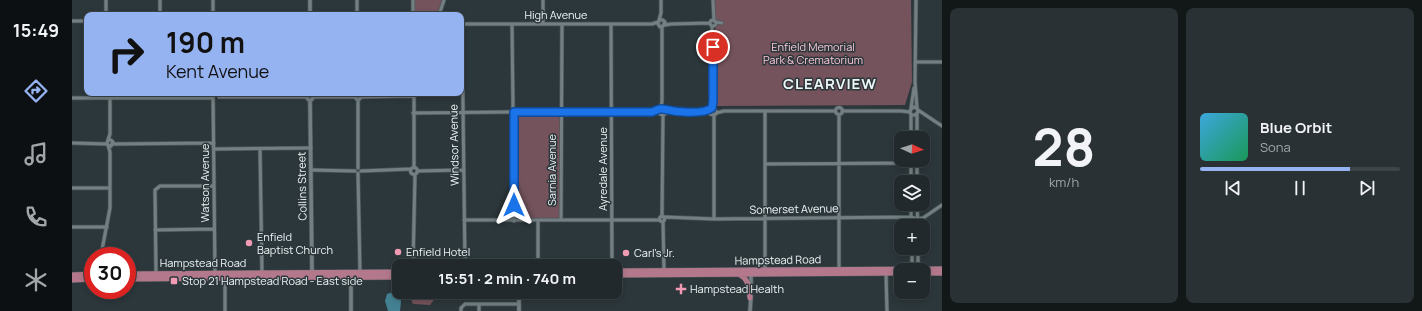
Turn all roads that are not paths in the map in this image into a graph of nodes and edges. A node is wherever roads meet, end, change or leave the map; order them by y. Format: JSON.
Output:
{"nodes":[{"id":1,"x":106,"y":0,"type":"edge"},
{"id":2,"x":160,"y":0,"type":"edge"},
{"id":3,"x":213,"y":0,"type":"edge"},
{"id":4,"x":310,"y":0,"type":"edge"},
{"id":5,"x":357,"y":0,"type":"edge"},
{"id":6,"x":413,"y":0,"type":"edge"},
{"id":7,"x":444,"y":0,"type":"edge"},
{"id":8,"x":543,"y":0,"type":"edge"},
{"id":9,"x":661,"y":0,"type":"edge"},
{"id":10,"x":713,"y":0,"type":"edge"},
{"id":11,"x":916,"y":0,"type":"edge"},
{"id":12,"x":106,"y":12,"type":"edge"},
{"id":13,"x":160,"y":12,"type":"edge"},
{"id":14,"x":213,"y":12,"type":"edge"},
{"id":15,"x":310,"y":12,"type":"edge"},
{"id":16,"x":357,"y":12,"type":"edge"},
{"id":17,"x":413,"y":12,"type":"edge"},
{"id":18,"x":440,"y":12,"type":"edge"},
{"id":19,"x":72,"y":21,"type":"edge"},
{"id":20,"x":84,"y":21,"type":"edge"},
{"id":21,"x":661,"y":23,"type":"junction"},
{"id":22,"x":464,"y":24,"type":"edge"},
{"id":23,"x":512,"y":24,"type":"junction"},
{"id":24,"x":544,"y":24,"type":"junction"},
{"id":25,"x":562,"y":24,"type":"junction"},
{"id":26,"x":611,"y":24,"type":"junction"},
{"id":27,"x":713,"y":24,"type":"junction"},
{"id":28,"x":916,"y":62,"type":"junction"},
{"id":29,"x":942,"y":62,"type":"edge"},
{"id":30,"x":915,"y":82,"type":"junction"},
{"id":31,"x":310,"y":96,"type":"edge"},
{"id":32,"x":358,"y":96,"type":"edge"},
{"id":33,"x":414,"y":96,"type":"edge"},
{"id":34,"x":463,"y":96,"type":"edge"},
{"id":35,"x":72,"y":98,"type":"edge"},
{"id":36,"x":110,"y":98,"type":"junction"},
{"id":37,"x":164,"y":98,"type":"joint"},
{"id":38,"x":214,"y":98,"type":"joint"},
{"id":39,"x":219,"y":98,"type":"dead end"},
{"id":40,"x":611,"y":111,"type":"junction"},
{"id":41,"x":713,"y":111,"type":"junction"},
{"id":42,"x":835,"y":111,"type":"junction"},
{"id":43,"x":842,"y":111,"type":"junction"},
{"id":44,"x":911,"y":111,"type":"junction"},
{"id":45,"x":917,"y":111,"type":"junction"},
{"id":46,"x":463,"y":112,"type":"junction"},
{"id":47,"x":514,"y":112,"type":"junction"},
{"id":48,"x":662,"y":112,"type":"junction"},
{"id":49,"x":765,"y":112,"type":"junction"},
{"id":50,"x":413,"y":113,"type":"junction"},
{"id":51,"x":561,"y":113,"type":"junction"},
{"id":52,"x":839,"y":115,"type":"junction"},
{"id":53,"x":942,"y":126,"type":"edge"},
{"id":54,"x":911,"y":131,"type":"edge"},
{"id":55,"x":917,"y":131,"type":"edge"},
{"id":56,"x":72,"y":143,"type":"edge"},
{"id":57,"x":110,"y":143,"type":"junction"},
{"id":58,"x":214,"y":143,"type":"junction"},
{"id":59,"x":311,"y":148,"type":"junction"},
{"id":60,"x":214,"y":149,"type":"junction"},
{"id":61,"x":260,"y":149,"type":"junction"},
{"id":62,"x":894,"y":162,"type":"edge"},
{"id":63,"x":765,"y":164,"type":"junction"},
{"id":64,"x":838,"y":164,"type":"junction"},
{"id":65,"x":311,"y":170,"type":"junction"},
{"id":66,"x":414,"y":170,"type":"junction"},
{"id":67,"x":463,"y":170,"type":"junction"},
{"id":68,"x":358,"y":171,"type":"junction"},
{"id":69,"x":214,"y":186,"type":"junction"},
{"id":70,"x":72,"y":188,"type":"edge"},
{"id":71,"x":110,"y":188,"type":"junction"},
{"id":72,"x":942,"y":205,"type":"edge"},
{"id":73,"x":911,"y":211,"type":"edge"},
{"id":74,"x":917,"y":211,"type":"edge"},
{"id":75,"x":839,"y":217,"type":"junction"},
{"id":76,"x":911,"y":217,"type":"junction"},
{"id":77,"x":766,"y":218,"type":"junction"},
{"id":78,"x":561,"y":219,"type":"junction"},
{"id":79,"x":662,"y":219,"type":"junction"},
{"id":80,"x":714,"y":219,"type":"junction"},
{"id":81,"x":917,"y":219,"type":"junction"},
{"id":82,"x":464,"y":220,"type":"junction"},
{"id":83,"x":612,"y":220,"type":"junction"},
{"id":84,"x":514,"y":221,"type":"junction"},
{"id":85,"x":538,"y":221,"type":"junction"},
{"id":86,"x":72,"y":227,"type":"edge"},
{"id":87,"x":106,"y":227,"type":"junction"},
{"id":88,"x":214,"y":229,"type":"junction"},
{"id":89,"x":155,"y":230,"type":"junction"},
{"id":90,"x":103,"y":247,"type":"edge"},
{"id":91,"x":413,"y":259,"type":"edge"},
{"id":92,"x":464,"y":259,"type":"edge"},
{"id":93,"x":538,"y":259,"type":"edge"},
{"id":94,"x":612,"y":259,"type":"edge"},
{"id":95,"x":930,"y":269,"type":"edge"},
{"id":96,"x":942,"y":269,"type":"edge"},
{"id":97,"x":765,"y":270,"type":"junction"},
{"id":98,"x":894,"y":270,"type":"edge"},
{"id":99,"x":622,"y":271,"type":"edge"},
{"id":100,"x":886,"y":271,"type":"junction"},
{"id":101,"x":751,"y":272,"type":"junction"},
{"id":102,"x":839,"y":272,"type":"junction"},
{"id":103,"x":894,"y":272,"type":"edge"},
{"id":104,"x":392,"y":273,"type":"edge"},
{"id":105,"x":664,"y":273,"type":"junction"},
{"id":106,"x":930,"y":273,"type":"edge"},
{"id":107,"x":942,"y":273,"type":"edge"},
{"id":108,"x":84,"y":274,"type":"edge"},
{"id":109,"x":72,"y":275,"type":"edge"},
{"id":110,"x":136,"y":275,"type":"edge"},
{"id":111,"x":312,"y":275,"type":"junction"},
{"id":112,"x":351,"y":275,"type":"junction"},
{"id":113,"x":361,"y":275,"type":"junction"},
{"id":114,"x":622,"y":275,"type":"edge"},
{"id":115,"x":740,"y":275,"type":"junction"},
{"id":116,"x":156,"y":276,"type":"junction"},
{"id":117,"x":215,"y":276,"type":"junction"},
{"id":118,"x":225,"y":276,"type":"junction"},
{"id":119,"x":262,"y":276,"type":"junction"},
{"id":120,"x":392,"y":277,"type":"edge"},
{"id":121,"x":136,"y":278,"type":"edge"},
{"id":122,"x":84,"y":279,"type":"edge"},
{"id":123,"x":72,"y":280,"type":"edge"},
{"id":124,"x":750,"y":298,"type":"junction"},
{"id":125,"x":519,"y":299,"type":"edge"},
{"id":126,"x":479,"y":304,"type":"junction"},
{"id":127,"x":519,"y":304,"type":"junction"},
{"id":128,"x":224,"y":311,"type":"edge"},
{"id":129,"x":351,"y":311,"type":"edge"},
{"id":130,"x":461,"y":311,"type":"edge"},
{"id":131,"x":479,"y":311,"type":"edge"},
{"id":132,"x":519,"y":311,"type":"edge"},
{"id":133,"x":750,"y":311,"type":"edge"},
{"id":134,"x":887,"y":311,"type":"edge"}],
"edges":[{"from":1,"to":12,"type":"street"},
{"from":2,"to":13,"type":"street"},
{"from":3,"to":14,"type":"street"},
{"from":4,"to":15,"type":"street"},
{"from":5,"to":16,"type":"street"},
{"from":6,"to":17,"type":"street"},
{"from":7,"to":18,"type":"street"},
{"from":8,"to":24,"type":"street"},
{"from":9,"to":21,"type":"street"},
{"from":10,"to":27,"type":"street"},
{"from":11,"to":28,"type":"street"},
{"from":19,"to":20,"type":"street"},
{"from":21,"to":26,"type":"street","name":"High Avenue"},
{"from":21,"to":27,"type":"street","name":"High Avenue"},
{"from":21,"to":48,"type":"street"},
{"from":22,"to":23,"type":"street","name":"High Avenue"},
{"from":23,"to":24,"type":"street","name":"High Avenue"},
{"from":23,"to":47,"type":"street"},
{"from":24,"to":25,"type":"street","name":"High Avenue"},
{"from":25,"to":26,"type":"street","name":"High Avenue"},
{"from":25,"to":51,"type":"street","name":"Sarnia Avenue"},
{"from":26,"to":40,"type":"street","name":"Ayredale Avenue"},
{"from":27,"to":41,"type":"street"},
{"from":28,"to":29,"type":"street"},
{"from":28,"to":30,"type":"street"},
{"from":30,"to":44,"type":"street"},
{"from":30,"to":45,"type":"street"},
{"from":31,"to":32,"type":"street"},
{"from":31,"to":39,"type":"street"},
{"from":31,"to":59,"type":"street","name":"Collins Street"},
{"from":32,"to":68,"type":"street"},
{"from":33,"to":50,"type":"street"},
{"from":34,"to":46,"type":"street","name":"Windsor Avenue"},
{"from":35,"to":36,"type":"street"},
{"from":36,"to":37,"type":"street"},
{"from":36,"to":57,"type":"street"},
{"from":37,"to":38,"type":"street"},
{"from":38,"to":58,"type":"street","name":"Watson Avenue"},
{"from":40,"to":48,"type":"street"},
{"from":40,"to":51,"type":"street"},
{"from":40,"to":83,"type":"street","name":"Ayredale Avenue"},
{"from":41,"to":48,"type":"street"},
{"from":41,"to":49,"type":"street"},
{"from":41,"to":80,"type":"street"},
{"from":42,"to":43,"type":"street"},
{"from":42,"to":49,"type":"street"},
{"from":42,"to":52,"type":"street"},
{"from":43,"to":44,"type":"street"},
{"from":43,"to":52,"type":"street"},
{"from":44,"to":45,"type":"street"},
{"from":44,"to":45,"type":"street"},
{"from":44,"to":54,"type":"street"},
{"from":45,"to":53,"type":"street"},
{"from":45,"to":55,"type":"street"},
{"from":46,"to":47,"type":"street"},
{"from":46,"to":50,"type":"street"},
{"from":46,"to":67,"type":"street","name":"Windsor Avenue"},
{"from":47,"to":51,"type":"street"},
{"from":47,"to":84,"type":"street"},
{"from":48,"to":79,"type":"street"},
{"from":49,"to":63,"type":"street"},
{"from":50,"to":66,"type":"street"},
{"from":51,"to":78,"type":"street","name":"Sarnia Avenue"},
{"from":52,"to":64,"type":"street"},
{"from":56,"to":57,"type":"street"},
{"from":57,"to":58,"type":"street"},
{"from":57,"to":71,"type":"street"},
{"from":58,"to":60,"type":"street","name":"Watson Avenue"},
{"from":59,"to":61,"type":"street"},
{"from":59,"to":65,"type":"street","name":"Collins Street"},
{"from":60,"to":61,"type":"street"},
{"from":60,"to":69,"type":"street","name":"Watson Avenue"},
{"from":61,"to":119,"type":"street"},
{"from":62,"to":64,"type":"street"},
{"from":63,"to":64,"type":"street"},
{"from":63,"to":77,"type":"street"},
{"from":64,"to":75,"type":"street"},
{"from":65,"to":68,"type":"street"},
{"from":65,"to":111,"type":"street","name":"Collins Street"},
{"from":66,"to":67,"type":"street"},
{"from":66,"to":68,"type":"street"},
{"from":66,"to":91,"type":"street"},
{"from":67,"to":82,"type":"street","name":"Windsor Avenue"},
{"from":68,"to":113,"type":"street"},
{"from":69,"to":88,"type":"street","name":"Watson Avenue"},
{"from":69,"to":89,"type":"street"},
{"from":70,"to":71,"type":"street"},
{"from":71,"to":87,"type":"street"},
{"from":72,"to":81,"type":"street"},
{"from":73,"to":76,"type":"street"},
{"from":74,"to":81,"type":"street"},
{"from":75,"to":76,"type":"street","name":"Somerset Avenue"},
{"from":75,"to":77,"type":"street","name":"Somerset Avenue"},
{"from":75,"to":102,"type":"street"},
{"from":76,"to":81,"type":"street","name":"Somerset Avenue"},
{"from":77,"to":80,"type":"street","name":"Somerset Avenue"},
{"from":77,"to":97,"type":"street"},
{"from":78,"to":83,"type":"street","name":"Somerset Avenue"},
{"from":78,"to":85,"type":"street","name":"Somerset Avenue"},
{"from":79,"to":80,"type":"street","name":"Somerset Avenue"},
{"from":79,"to":83,"type":"street","name":"Somerset Avenue"},
{"from":79,"to":105,"type":"street"},
{"from":82,"to":84,"type":"street","name":"Somerset Avenue"},
{"from":82,"to":92,"type":"street","name":"Windsor Avenue"},
{"from":83,"to":94,"type":"street","name":"Ayredale Avenue"},
{"from":84,"to":85,"type":"street","name":"Somerset Avenue"},
{"from":85,"to":93,"type":"street"},
{"from":86,"to":87,"type":"street"},
{"from":87,"to":90,"type":"street"},
{"from":88,"to":89,"type":"street"},
{"from":88,"to":117,"type":"street","name":"Watson Avenue"},
{"from":89,"to":116,"type":"street"},
{"from":95,"to":96,"type":"highway","name":"Hampstead Road"},
{"from":97,"to":101,"type":"highway","name":"Hampstead Road"},
{"from":97,"to":102,"type":"highway","name":"Hampstead Road"},
{"from":98,"to":100,"type":"highway","name":"Hampstead Road"},
{"from":99,"to":105,"type":"highway","name":"Hampstead Road"},
{"from":100,"to":102,"type":"highway","name":"Hampstead Road"},
{"from":100,"to":103,"type":"highway","name":"Hampstead Road"},
{"from":100,"to":134,"type":"street"},
{"from":101,"to":102,"type":"highway","name":"Hampstead Road"},
{"from":101,"to":105,"type":"highway","name":"Hampstead Road"},
{"from":101,"to":115,"type":"highway","name":"Hampstead Road"},
{"from":101,"to":124,"type":"street"},
{"from":104,"to":113,"type":"highway","name":"Hampstead Road"},
{"from":105,"to":114,"type":"highway","name":"Hampstead Road"},
{"from":105,"to":115,"type":"highway","name":"Hampstead Road"},
{"from":106,"to":107,"type":"highway"},
{"from":108,"to":109,"type":"highway"},
{"from":110,"to":116,"type":"highway","name":"Hampstead Road"},
{"from":111,"to":112,"type":"highway","name":"Hampstead Road"},
{"from":111,"to":119,"type":"highway","name":"Hampstead Road"},
{"from":112,"to":113,"type":"highway","name":"Hampstead Road"},
{"from":112,"to":129,"type":"street"},
{"from":113,"to":120,"type":"highway","name":"Hampstead Road"},
{"from":115,"to":124,"type":"highway"},
{"from":116,"to":117,"type":"highway","name":"Hampstead Road"},
{"from":116,"to":121,"type":"highway","name":"Hampstead Road"},
{"from":117,"to":118,"type":"highway","name":"Hampstead Road"},
{"from":118,"to":119,"type":"highway","name":"Hampstead Road"},
{"from":118,"to":128,"type":"street"},
{"from":122,"to":123,"type":"highway"},
{"from":124,"to":133,"type":"street"},
{"from":125,"to":127,"type":"street"},
{"from":126,"to":127,"type":"street"},
{"from":126,"to":130,"type":"street"},
{"from":126,"to":131,"type":"street"},
{"from":127,"to":132,"type":"street"}]}
